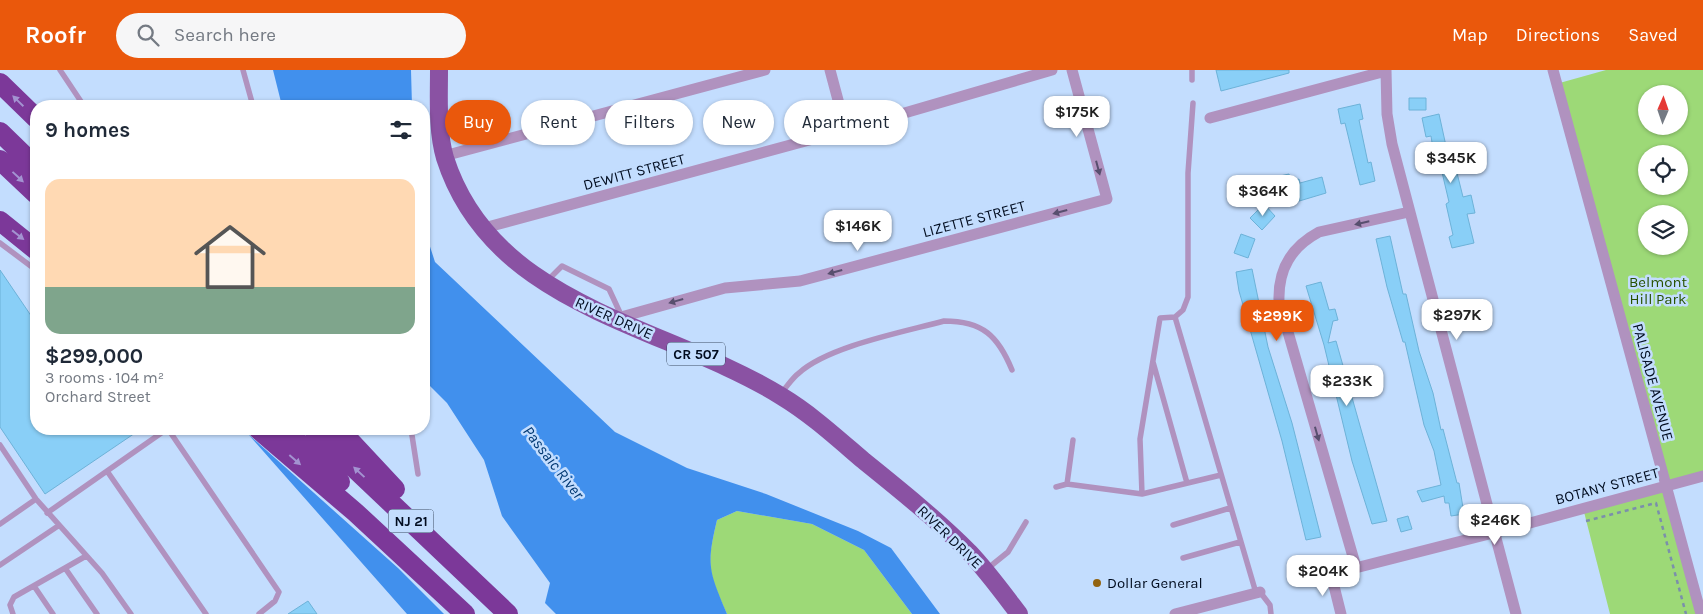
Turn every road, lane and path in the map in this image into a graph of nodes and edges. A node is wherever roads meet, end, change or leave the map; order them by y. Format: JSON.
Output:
{"nodes":[{"id":1,"x":60,"y":70,"type":"edge"},
{"id":2,"x":243,"y":70,"type":"edge"},
{"id":3,"x":439,"y":70,"type":"edge"},
{"id":4,"x":765,"y":70,"type":"edge"},
{"id":5,"x":830,"y":70,"type":"edge"},
{"id":6,"x":1052,"y":70,"type":"edge"},
{"id":7,"x":1072,"y":70,"type":"edge"},
{"id":8,"x":1192,"y":70,"type":"edge"},
{"id":9,"x":1386,"y":70,"type":"edge"},
{"id":10,"x":1552,"y":70,"type":"edge"},
{"id":11,"x":1192,"y":80,"type":"dead end"},
{"id":12,"x":0,"y":83,"type":"edge"},
{"id":13,"x":80,"y":100,"type":"edge"},
{"id":14,"x":251,"y":100,"type":"edge"},
{"id":15,"x":838,"y":100,"type":"edge"},
{"id":16,"x":1193,"y":103,"type":"dead end"},
{"id":17,"x":30,"y":112,"type":"edge"},
{"id":18,"x":908,"y":112,"type":"edge"},
{"id":19,"x":1210,"y":118,"type":"dead end"},
{"id":20,"x":0,"y":132,"type":"edge"},
{"id":21,"x":791,"y":145,"type":"edge"},
{"id":22,"x":444,"y":156,"type":"junction"},
{"id":23,"x":0,"y":160,"type":"edge"},
{"id":24,"x":30,"y":161,"type":"edge"},
{"id":25,"x":30,"y":188,"type":"edge"},
{"id":26,"x":1409,"y":212,"type":"junction"},
{"id":27,"x":0,"y":221,"type":"edge"},
{"id":28,"x":484,"y":228,"type":"junction"},
{"id":29,"x":0,"y":243,"type":"edge"},
{"id":30,"x":30,"y":245,"type":"edge"},
{"id":31,"x":30,"y":266,"type":"edge"},
{"id":32,"x":544,"y":283,"type":"junction"},
{"id":33,"x":1175,"y":317,"type":"junction"},
{"id":34,"x":618,"y":318,"type":"junction"},
{"id":35,"x":1153,"y":360,"type":"junction"},
{"id":36,"x":1012,"y":370,"type":"dead end"},
{"id":37,"x":780,"y":395,"type":"junction"},
{"id":38,"x":158,"y":435,"type":"edge"},
{"id":39,"x":171,"y":435,"type":"edge"},
{"id":40,"x":265,"y":435,"type":"edge"},
{"id":41,"x":290,"y":435,"type":"edge"},
{"id":42,"x":319,"y":435,"type":"edge"},
{"id":43,"x":345,"y":435,"type":"edge"},
{"id":44,"x":412,"y":435,"type":"edge"},
{"id":45,"x":1073,"y":440,"type":"dead end"},
{"id":46,"x":0,"y":445,"type":"edge"},
{"id":47,"x":107,"y":470,"type":"junction"},
{"id":48,"x":418,"y":474,"type":"dead end"},
{"id":49,"x":1220,"y":475,"type":"junction"},
{"id":50,"x":1703,"y":476,"type":"edge"},
{"id":51,"x":1187,"y":483,"type":"junction"},
{"id":52,"x":1067,"y":484,"type":"junction"},
{"id":53,"x":1666,"y":486,"type":"junction"},
{"id":54,"x":1056,"y":487,"type":"dead end"},
{"id":55,"x":1142,"y":494,"type":"junction"},
{"id":56,"x":36,"y":499,"type":"junction"},
{"id":57,"x":1230,"y":508,"type":"junction"},
{"id":58,"x":47,"y":513,"type":"junction"},
{"id":59,"x":1586,"y":521,"type":"dead end"},
{"id":60,"x":1026,"y":522,"type":"dead end"},
{"id":61,"x":0,"y":524,"type":"edge"},
{"id":62,"x":1173,"y":525,"type":"dead end"},
{"id":63,"x":58,"y":526,"type":"junction"},
{"id":64,"x":1493,"y":533,"type":"junction"},
{"id":65,"x":1240,"y":542,"type":"junction"},
{"id":66,"x":86,"y":556,"type":"junction"},
{"id":67,"x":1183,"y":558,"type":"dead end"},
{"id":68,"x":0,"y":565,"type":"edge"},
{"id":69,"x":1356,"y":567,"type":"junction"},
{"id":70,"x":65,"y":568,"type":"junction"},
{"id":71,"x":985,"y":571,"type":"junction"},
{"id":72,"x":1330,"y":574,"type":"junction"},
{"id":73,"x":1316,"y":578,"type":"dead end"},
{"id":74,"x":34,"y":586,"type":"junction"},
{"id":75,"x":1258,"y":592,"type":"junction"},
{"id":76,"x":1207,"y":610,"type":"edge"},
{"id":77,"x":13,"y":614,"type":"edge"},
{"id":78,"x":53,"y":614,"type":"edge"},
{"id":79,"x":96,"y":614,"type":"edge"},
{"id":80,"x":131,"y":614,"type":"edge"},
{"id":81,"x":206,"y":614,"type":"edge"},
{"id":82,"x":259,"y":614,"type":"edge"},
{"id":83,"x":465,"y":614,"type":"edge"},
{"id":84,"x":479,"y":614,"type":"edge"},
{"id":85,"x":508,"y":614,"type":"edge"},
{"id":86,"x":520,"y":614,"type":"edge"},
{"id":87,"x":1020,"y":614,"type":"edge"},
{"id":88,"x":1175,"y":614,"type":"edge"},
{"id":89,"x":1271,"y":614,"type":"edge"},
{"id":90,"x":1341,"y":614,"type":"edge"},
{"id":91,"x":1516,"y":614,"type":"edge"},
{"id":92,"x":1686,"y":614,"type":"edge"},
{"id":93,"x":1701,"y":614,"type":"edge"}],
"edges":[{"from":1,"to":13,"type":"lane"},
{"from":2,"to":14,"type":"lane"},
{"from":3,"to":22,"type":"main road","name":"RIVER DRIVE","number":"CR 507"},
{"from":4,"to":22,"type":"street"},
{"from":5,"to":15,"type":"street"},
{"from":6,"to":18,"type":"street","name":"DEWITT STREET"},
{"from":7,"to":34,"type":"street","name":"LIZETTE STREET","one_way":true},
{"from":8,"to":11,"type":"lane"},
{"from":9,"to":19,"type":"street"},
{"from":9,"to":26,"type":"street"},
{"from":10,"to":53,"type":"street","name":"PALISADE AVENUE"},
{"from":17,"to":12,"type":"highway","one_way":true},
{"from":16,"to":33,"type":"lane"},
{"from":20,"to":24,"type":"highway"},
{"from":21,"to":28,"type":"street","name":"DEWITT STREET"},
{"from":22,"to":28,"type":"main road","name":"RIVER DRIVE","number":"CR 507"},
{"from":23,"to":25,"type":"highway","one_way":true},
{"from":26,"to":64,"type":"street"},
{"from":26,"to":69,"type":"street","one_way":true},
{"from":27,"to":30,"type":"highway","one_way":true},
{"from":28,"to":32,"type":"main road","name":"RIVER DRIVE","number":"CR 507"},
{"from":29,"to":31,"type":"lane"},
{"from":32,"to":34,"type":"main road","name":"RIVER DRIVE","number":"CR 507"},
{"from":32,"to":34,"type":"lane"},
{"from":33,"to":35,"type":"lane"},
{"from":33,"to":49,"type":"lane"},
{"from":34,"to":37,"type":"main road","name":"RIVER DRIVE","number":"CR 507"},
{"from":35,"to":51,"type":"lane"},
{"from":35,"to":55,"type":"lane"},
{"from":36,"to":37,"type":"lane"},
{"from":37,"to":71,"type":"main road","name":"RIVER DRIVE","number":"CR 507"},
{"from":38,"to":47,"type":"lane"},
{"from":39,"to":82,"type":"lane"},
{"from":40,"to":83,"type":"highway","one_way":true},
{"from":41,"to":84,"type":"highway","number":"NJ 21"},
{"from":85,"to":42,"type":"highway","number":"NJ 21","one_way":true},
{"from":43,"to":86,"type":"highway"},
{"from":44,"to":48,"type":"lane"},
{"from":45,"to":52,"type":"lane"},
{"from":46,"to":56,"type":"lane"},
{"from":47,"to":58,"type":"lane"},
{"from":47,"to":81,"type":"lane"},
{"from":49,"to":51,"type":"lane"},
{"from":49,"to":57,"type":"lane"},
{"from":50,"to":53,"type":"street","name":"BOTANY STREET"},
{"from":51,"to":55,"type":"lane"},
{"from":52,"to":54,"type":"lane"},
{"from":52,"to":55,"type":"lane"},
{"from":53,"to":64,"type":"street","name":"BOTANY STREET"},
{"from":53,"to":93,"type":"street","name":"PALISADE AVENUE"},
{"from":56,"to":58,"type":"lane"},
{"from":56,"to":61,"type":"lane"},
{"from":57,"to":62,"type":"lane"},
{"from":57,"to":65,"type":"lane"},
{"from":58,"to":63,"type":"lane"},
{"from":59,"to":92,"type":"path"},
{"from":60,"to":71,"type":"lane"},
{"from":63,"to":66,"type":"lane"},
{"from":63,"to":68,"type":"lane"},
{"from":64,"to":69,"type":"street","name":"BOTANY STREET"},
{"from":64,"to":91,"type":"street"},
{"from":65,"to":67,"type":"lane"},
{"from":65,"to":75,"type":"lane"},
{"from":66,"to":70,"type":"lane"},
{"from":66,"to":80,"type":"lane"},
{"from":69,"to":72,"type":"street","name":"BOTANY STREET"},
{"from":70,"to":74,"type":"lane"},
{"from":70,"to":79,"type":"lane"},
{"from":71,"to":87,"type":"main road","name":"RIVER DRIVE","number":"CR 507"},
{"from":72,"to":73,"type":"street","name":"BOTANY STREET"},
{"from":72,"to":90,"type":"street"},
{"from":74,"to":77,"type":"lane"},
{"from":74,"to":78,"type":"lane"},
{"from":75,"to":76,"type":"street"},
{"from":75,"to":89,"type":"lane"},
{"from":76,"to":88,"type":"street"}]}
